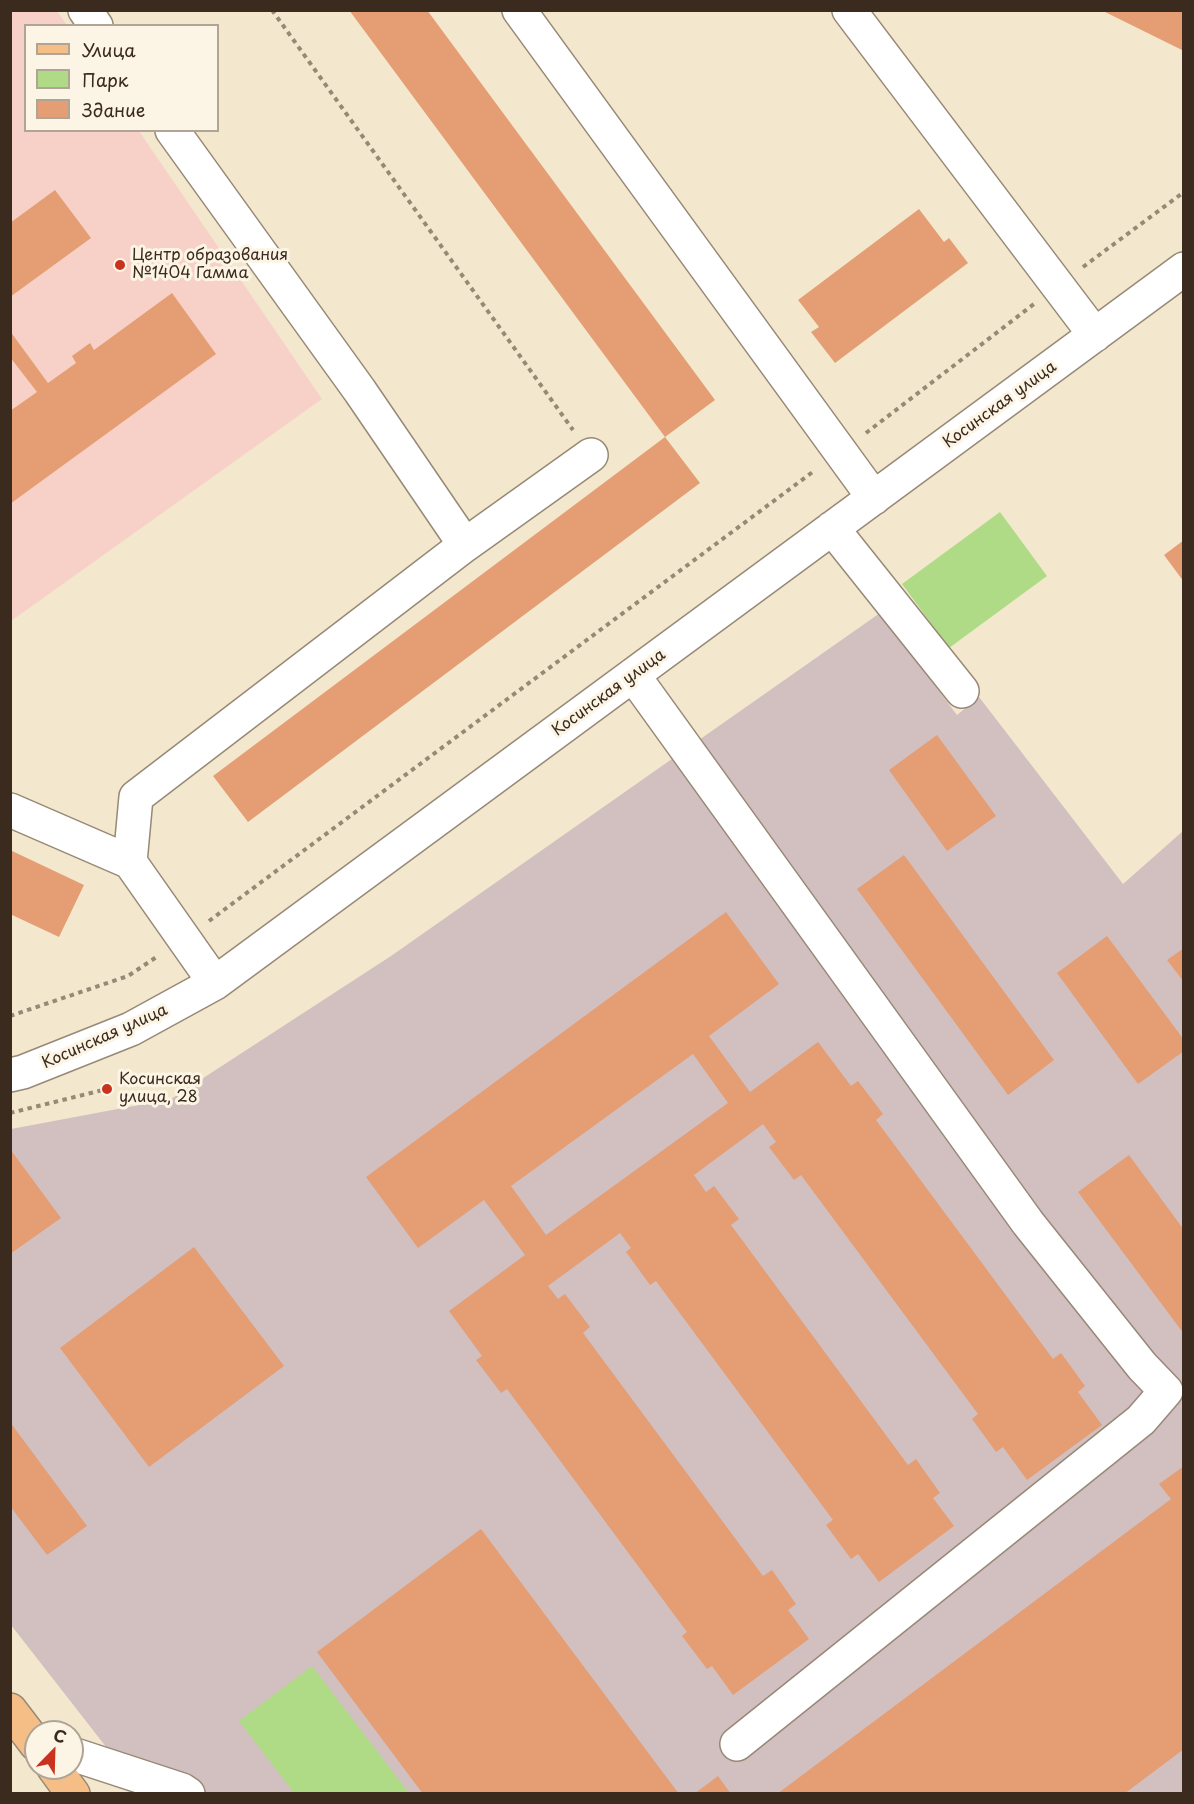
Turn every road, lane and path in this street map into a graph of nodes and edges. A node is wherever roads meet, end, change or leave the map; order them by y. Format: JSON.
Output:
{"nodes":[{"id":1,"x":85,"y":10,"type":"edge"},
{"id":2,"x":272,"y":10,"type":"edge"},
{"id":3,"x":519,"y":10,"type":"edge"},
{"id":4,"x":849,"y":10,"type":"edge"},
{"id":5,"x":95,"y":24,"type":"edge"},
{"id":6,"x":173,"y":132,"type":"edge"},
{"id":7,"x":1184,"y":192,"type":"edge"},
{"id":8,"x":1184,"y":269,"type":"edge"},
{"id":9,"x":1057,"y":286,"type":"junction"},
{"id":10,"x":1095,"y":335,"type":"junction"},
{"id":11,"x":840,"y":452,"type":"junction"},
{"id":12,"x":591,"y":455,"type":"joint"},
{"id":13,"x":874,"y":498,"type":"junction"},
{"id":14,"x":832,"y":528,"type":"junction"},
{"id":15,"x":465,"y":545,"type":"junction"},
{"id":16,"x":633,"y":675,"type":"junction"},
{"id":17,"x":962,"y":691,"type":"dead end"},
{"id":18,"x":10,"y":810,"type":"edge"},
{"id":19,"x":130,"y":862,"type":"junction"},
{"id":20,"x":185,"y":939,"type":"junction"},
{"id":21,"x":215,"y":983,"type":"junction"},
{"id":22,"x":10,"y":1016,"type":"edge"},
{"id":23,"x":10,"y":1075,"type":"edge"},
{"id":24,"x":107,"y":1089,"type":"dead end"},
{"id":25,"x":10,"y":1113,"type":"edge"},
{"id":26,"x":1175,"y":1384,"type":"edge"},
{"id":27,"x":10,"y":1710,"type":"edge"},
{"id":28,"x":24,"y":1728,"type":"edge"},
{"id":29,"x":737,"y":1744,"type":"dead end"},
{"id":30,"x":84,"y":1758,"type":"edge"},
{"id":31,"x":63,"y":1780,"type":"edge"},
{"id":32,"x":74,"y":1794,"type":"edge"},
{"id":33,"x":188,"y":1794,"type":"edge"}],
"edges":[{"from":1,"to":5,"type":"street"},
{"from":2,"to":12,"type":"path"},
{"from":3,"to":11,"type":"street"},
{"from":4,"to":9,"type":"street"},
{"from":6,"to":15,"type":"street"},
{"from":7,"to":9,"type":"path"},
{"from":8,"to":10,"type":"street","name":"Косинская улица"},
{"from":9,"to":10,"type":"street"},
{"from":9,"to":11,"type":"path"},
{"from":10,"to":13,"type":"street","name":"Косинская улица"},
{"from":11,"to":13,"type":"street"},
{"from":11,"to":20,"type":"path"},
{"from":12,"to":15,"type":"street"},
{"from":13,"to":14,"type":"street","name":"Косинская улица"},
{"from":14,"to":16,"type":"street","name":"Косинская улица"},
{"from":14,"to":17,"type":"street"},
{"from":15,"to":19,"type":"street"},
{"from":16,"to":21,"type":"street","name":"Косинская улица"},
{"from":16,"to":26,"type":"street"},
{"from":18,"to":19,"type":"street"},
{"from":19,"to":20,"type":"street"},
{"from":20,"to":21,"type":"street"},
{"from":20,"to":22,"type":"path"},
{"from":21,"to":23,"type":"street","name":"Косинская улица"},
{"from":24,"to":25,"type":"path"},
{"from":26,"to":29,"type":"street"},
{"from":27,"to":28,"type":"main road"},
{"from":30,"to":33,"type":"street"},
{"from":31,"to":32,"type":"main road"}]}
